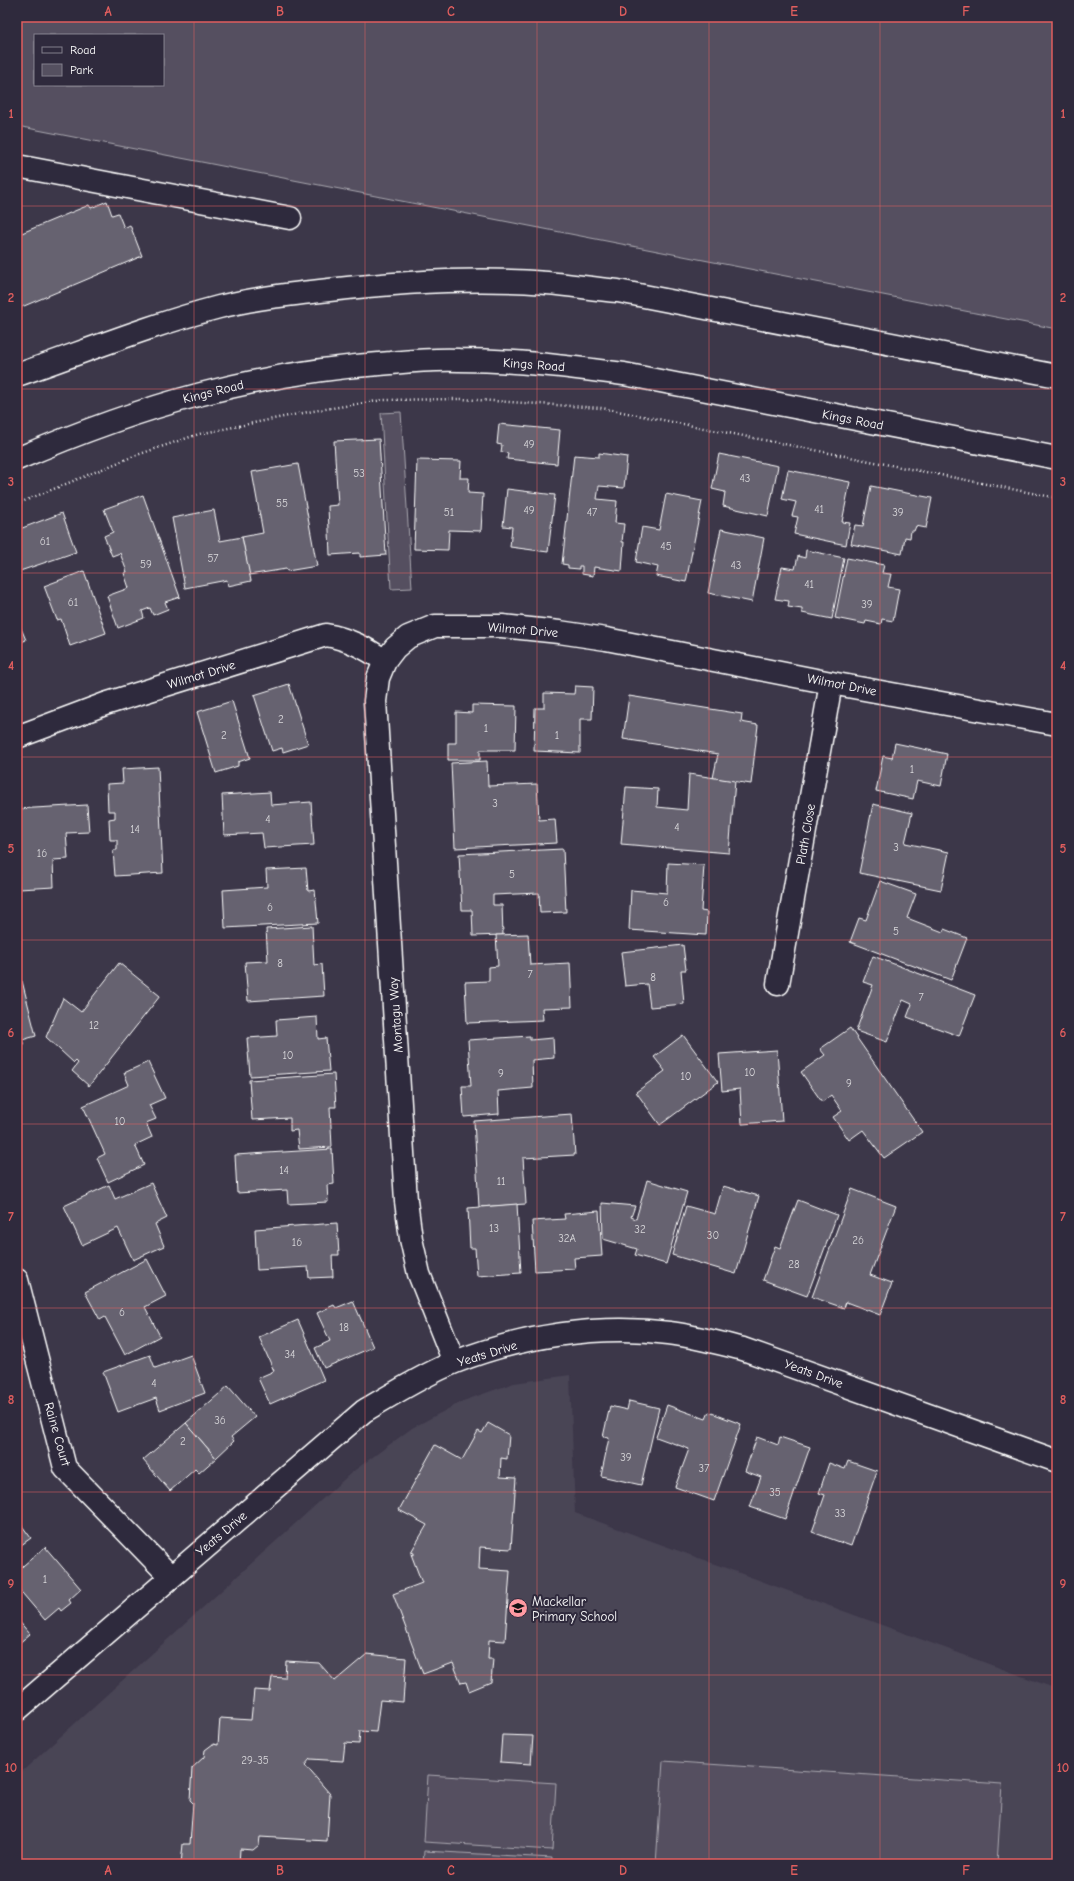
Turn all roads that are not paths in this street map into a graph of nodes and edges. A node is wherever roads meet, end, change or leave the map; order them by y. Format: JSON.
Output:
{"nodes":[{"id":1,"x":17,"y":166,"type":"edge"},
{"id":2,"x":290,"y":218,"type":"dead end"},
{"id":3,"x":17,"y":375,"type":"edge"},
{"id":4,"x":1057,"y":376,"type":"edge"},
{"id":5,"x":1057,"y":458,"type":"edge"},
{"id":6,"x":17,"y":459,"type":"edge"},
{"id":7,"x":385,"y":661,"type":"junction"},
{"id":8,"x":831,"y":683,"type":"junction"},
{"id":9,"x":1057,"y":724,"type":"edge"},
{"id":10,"x":17,"y":737,"type":"edge"},
{"id":11,"x":778,"y":984,"type":"dead end"},
{"id":12,"x":17,"y":1280,"type":"edge"},
{"id":13,"x":454,"y":1362,"type":"junction"},
{"id":14,"x":1057,"y":1461,"type":"edge"},
{"id":15,"x":170,"y":1576,"type":"junction"},
{"id":16,"x":17,"y":1710,"type":"edge"}],
"edges":[{"from":1,"to":2,"type":"street"},
{"from":3,"to":4,"type":"street"},
{"from":5,"to":6,"type":"street","name":"Kings Road"},
{"from":7,"to":8,"type":"street","name":"Wilmot Drive"},
{"from":7,"to":10,"type":"street","name":"Wilmot Drive"},
{"from":7,"to":13,"type":"street","name":"Montagu Way"},
{"from":8,"to":9,"type":"street","name":"Wilmot Drive"},
{"from":8,"to":11,"type":"street","name":"Plath Close"},
{"from":12,"to":15,"type":"street","name":"Raine Court"},
{"from":13,"to":14,"type":"street","name":"Yeats Drive"},
{"from":13,"to":15,"type":"street","name":"Yeats Drive"},
{"from":15,"to":16,"type":"street","name":"Yeats Drive"}]}
